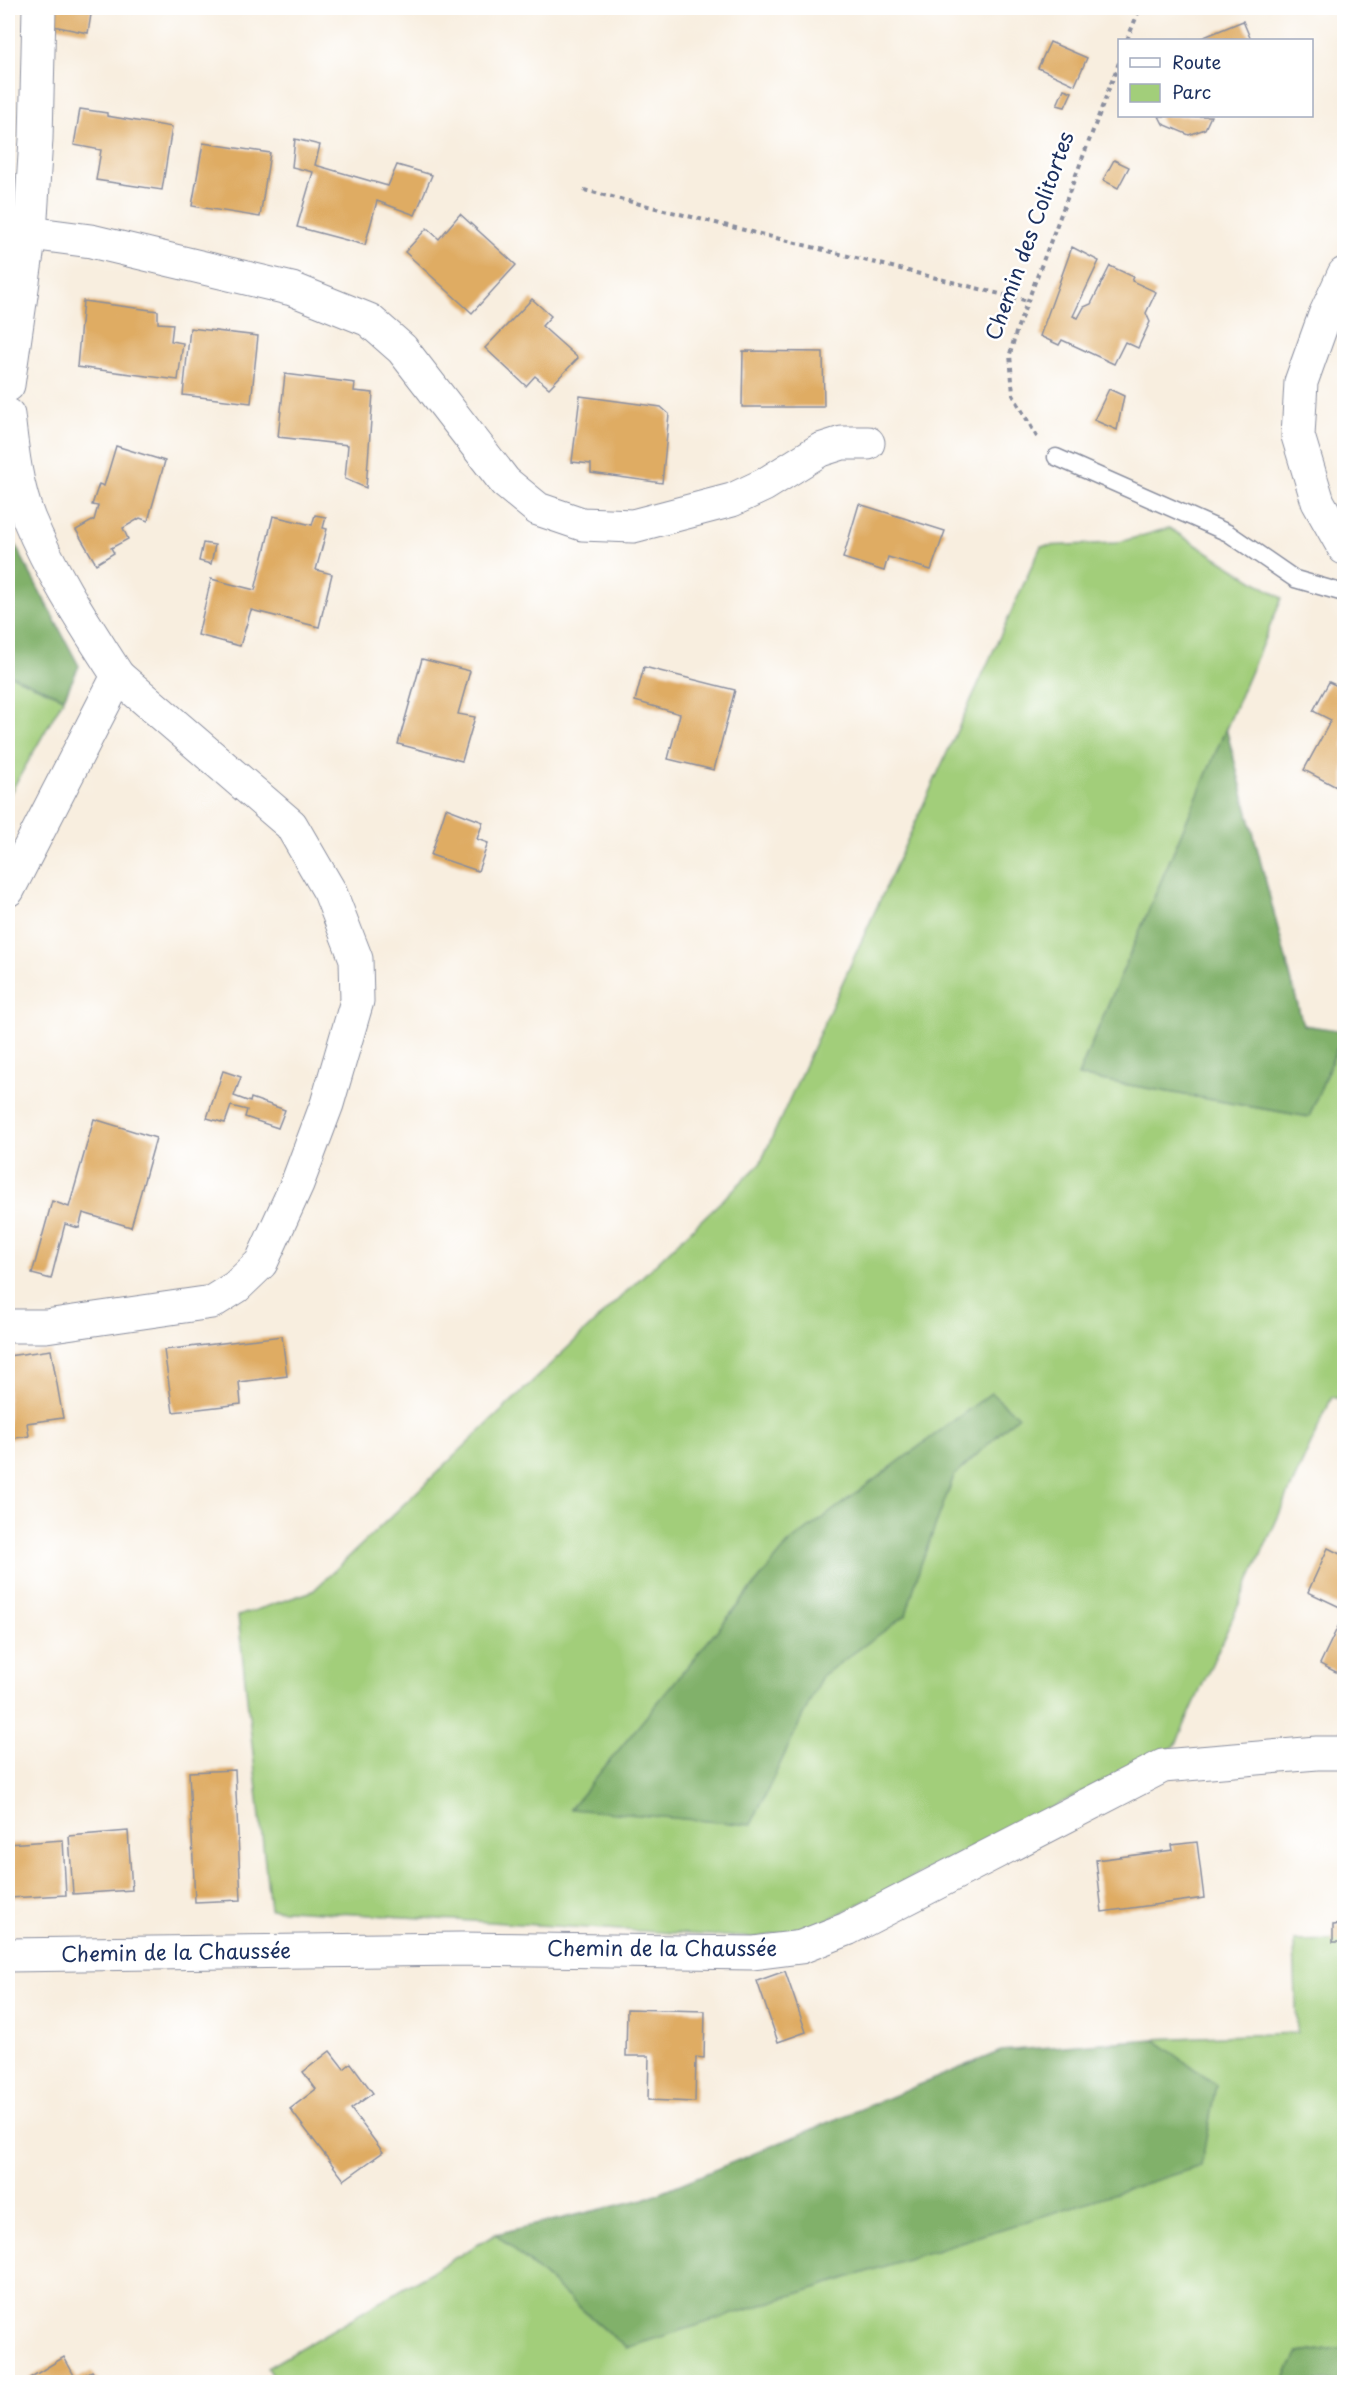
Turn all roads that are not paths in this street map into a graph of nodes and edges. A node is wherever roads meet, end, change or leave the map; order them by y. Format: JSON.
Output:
{"nodes":[{"id":1,"x":39,"y":8,"type":"edge"},
{"id":2,"x":30,"y":233,"type":"junction"},
{"id":3,"x":1344,"y":274,"type":"edge"},
{"id":4,"x":8,"y":385,"type":"edge"},
{"id":5,"x":8,"y":415,"type":"edge"},
{"id":6,"x":868,"y":442,"type":"dead end"},
{"id":7,"x":1056,"y":457,"type":"road end"},
{"id":8,"x":1344,"y":548,"type":"edge"},
{"id":9,"x":1344,"y":593,"type":"edge"},
{"id":10,"x":118,"y":676,"type":"junction"},
{"id":11,"x":8,"y":890,"type":"edge"},
{"id":12,"x":8,"y":1326,"type":"edge"},
{"id":13,"x":1344,"y":1753,"type":"edge"},
{"id":14,"x":8,"y":1955,"type":"edge"}],
"edges":[{"from":1,"to":2,"type":"street"},
{"from":2,"to":4,"type":"street"},
{"from":2,"to":6,"type":"street"},
{"from":3,"to":8,"type":"street"},
{"from":5,"to":10,"type":"street"},
{"from":7,"to":9,"type":"lane"},
{"from":10,"to":11,"type":"street"},
{"from":10,"to":12,"type":"street"},
{"from":13,"to":14,"type":"street","name":"Chemin de la Chaussée"}]}
